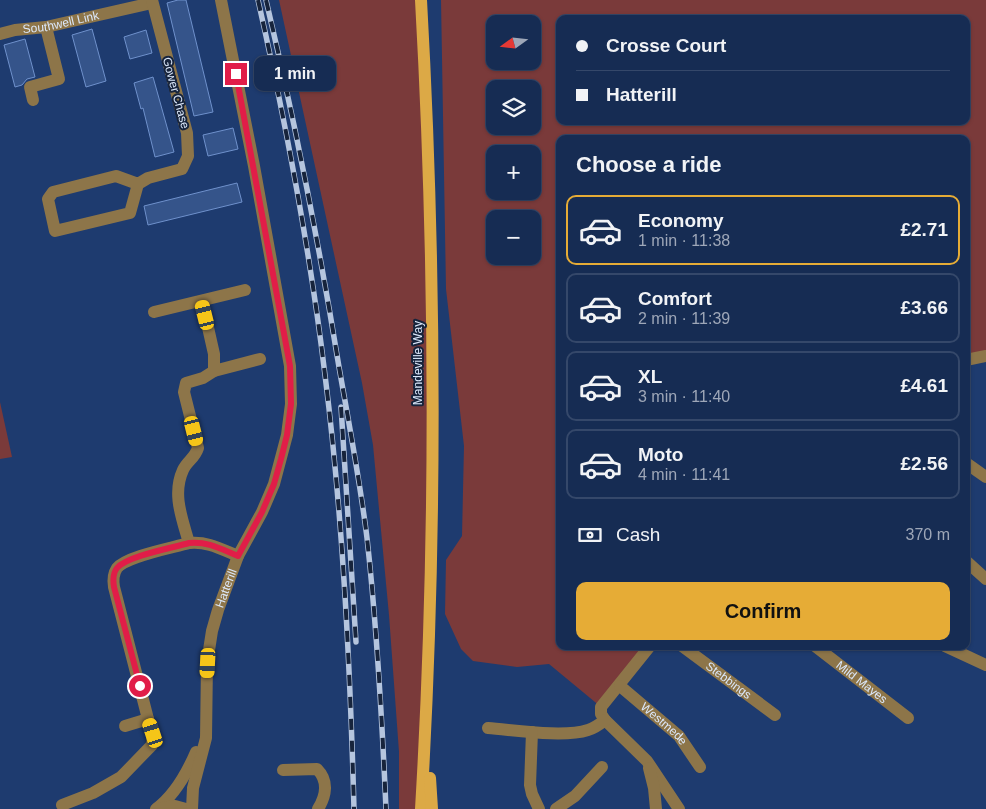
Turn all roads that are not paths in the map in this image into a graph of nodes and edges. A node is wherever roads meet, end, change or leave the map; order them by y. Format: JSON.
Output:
{"nodes":[{"id":1,"x":221,"y":0,"type":"edge"},
{"id":2,"x":421,"y":0,"type":"edge"},
{"id":3,"x":152,"y":1,"type":"edge"},
{"id":4,"x":46,"y":27,"type":"junction"},
{"id":5,"x":0,"y":34,"type":"edge"},
{"id":6,"x":33,"y":100,"type":"dead end"},
{"id":7,"x":138,"y":184,"type":"junction"},
{"id":8,"x":245,"y":290,"type":"dead end"},
{"id":9,"x":202,"y":301,"type":"junction"},
{"id":10,"x":154,"y":312,"type":"dead end"},
{"id":11,"x":986,"y":357,"type":"edge"},
{"id":12,"x":260,"y":359,"type":"dead end"},
{"id":13,"x":970,"y":359,"type":"edge"},
{"id":14,"x":214,"y":371,"type":"junction"},
{"id":15,"x":970,"y":466,"type":"edge"},
{"id":16,"x":986,"y":477,"type":"edge"},
{"id":17,"x":189,"y":543,"type":"junction"},
{"id":18,"x":238,"y":556,"type":"junction"},
{"id":19,"x":970,"y":565,"type":"edge"},
{"id":20,"x":986,"y":579,"type":"edge"},
{"id":21,"x":647,"y":650,"type":"edge"},
{"id":22,"x":687,"y":650,"type":"edge"},
{"id":23,"x":820,"y":650,"type":"edge"},
{"id":24,"x":954,"y":650,"type":"edge"},
{"id":25,"x":986,"y":665,"type":"edge"},
{"id":26,"x":620,"y":686,"type":"junction"},
{"id":27,"x":206,"y":713,"type":"junction"},
{"id":28,"x":775,"y":715,"type":"dead end"},
{"id":29,"x":908,"y":718,"type":"dead end"},
{"id":30,"x":148,"y":719,"type":"junction"},
{"id":31,"x":605,"y":720,"type":"junction"},
{"id":32,"x":427,"y":725,"type":"junction"},
{"id":33,"x":125,"y":726,"type":"dead end"},
{"id":34,"x":488,"y":728,"type":"dead end"},
{"id":35,"x":532,"y":732,"type":"junction"},
{"id":36,"x":642,"y":755,"type":"junction"},
{"id":37,"x":602,"y":766,"type":"dead end"},
{"id":38,"x":700,"y":767,"type":"dead end"},
{"id":39,"x":283,"y":770,"type":"dead end"},
{"id":40,"x":318,"y":770,"type":"junction"},
{"id":41,"x":62,"y":805,"type":"dead end"},
{"id":42,"x":157,"y":809,"type":"edge"},
{"id":43,"x":186,"y":809,"type":"edge"},
{"id":44,"x":192,"y":809,"type":"edge"},
{"id":45,"x":308,"y":809,"type":"edge"},
{"id":46,"x":318,"y":809,"type":"edge"},
{"id":47,"x":422,"y":809,"type":"edge"},
{"id":48,"x":432,"y":809,"type":"edge"},
{"id":49,"x":539,"y":809,"type":"edge"},
{"id":50,"x":556,"y":809,"type":"edge"},
{"id":51,"x":656,"y":809,"type":"edge"},
{"id":52,"x":679,"y":809,"type":"edge"}],
"edges":[{"from":1,"to":18,"type":"street","name":"Hatterill"},
{"from":2,"to":32,"type":"main road","name":"Mandeville Way"},
{"from":3,"to":4,"type":"street","name":"Southwell Link"},
{"from":3,"to":7,"type":"street","name":"Gower Chase"},
{"from":4,"to":5,"type":"street","name":"Southwell Link"},
{"from":4,"to":6,"type":"street"},
{"from":7,"to":7,"type":"street"},
{"from":8,"to":9,"type":"street"},
{"from":9,"to":10,"type":"street"},
{"from":9,"to":14,"type":"street"},
{"from":11,"to":13,"type":"street"},
{"from":12,"to":14,"type":"street"},
{"from":14,"to":17,"type":"street"},
{"from":15,"to":16,"type":"street"},
{"from":17,"to":18,"type":"street"},
{"from":17,"to":30,"type":"street"},
{"from":18,"to":27,"type":"street","name":"Hatterill"},
{"from":19,"to":20,"type":"street"},
{"from":21,"to":26,"type":"street"},
{"from":22,"to":28,"type":"street","name":"Stebbings"},
{"from":23,"to":29,"type":"street","name":"Mild Mayes"},
{"from":24,"to":25,"type":"street"},
{"from":26,"to":31,"type":"street"},
{"from":26,"to":38,"type":"street","name":"Westmede"},
{"from":27,"to":42,"type":"street","name":"Hatterill"},
{"from":27,"to":44,"type":"street","name":"Hatterill"},
{"from":30,"to":33,"type":"street"},
{"from":30,"to":41,"type":"street"},
{"from":31,"to":35,"type":"street"},
{"from":31,"to":36,"type":"street"},
{"from":32,"to":47,"type":"main road","name":"Mandeville Way"},
{"from":32,"to":48,"type":"main road","name":"Mandeville Way"},
{"from":34,"to":35,"type":"street"},
{"from":35,"to":49,"type":"street"},
{"from":36,"to":51,"type":"street"},
{"from":36,"to":52,"type":"street"},
{"from":37,"to":50,"type":"street"},
{"from":39,"to":40,"type":"street"},
{"from":40,"to":45,"type":"street"},
{"from":40,"to":46,"type":"street"},
{"from":42,"to":43,"type":"street","name":"Hatterill"}]}
